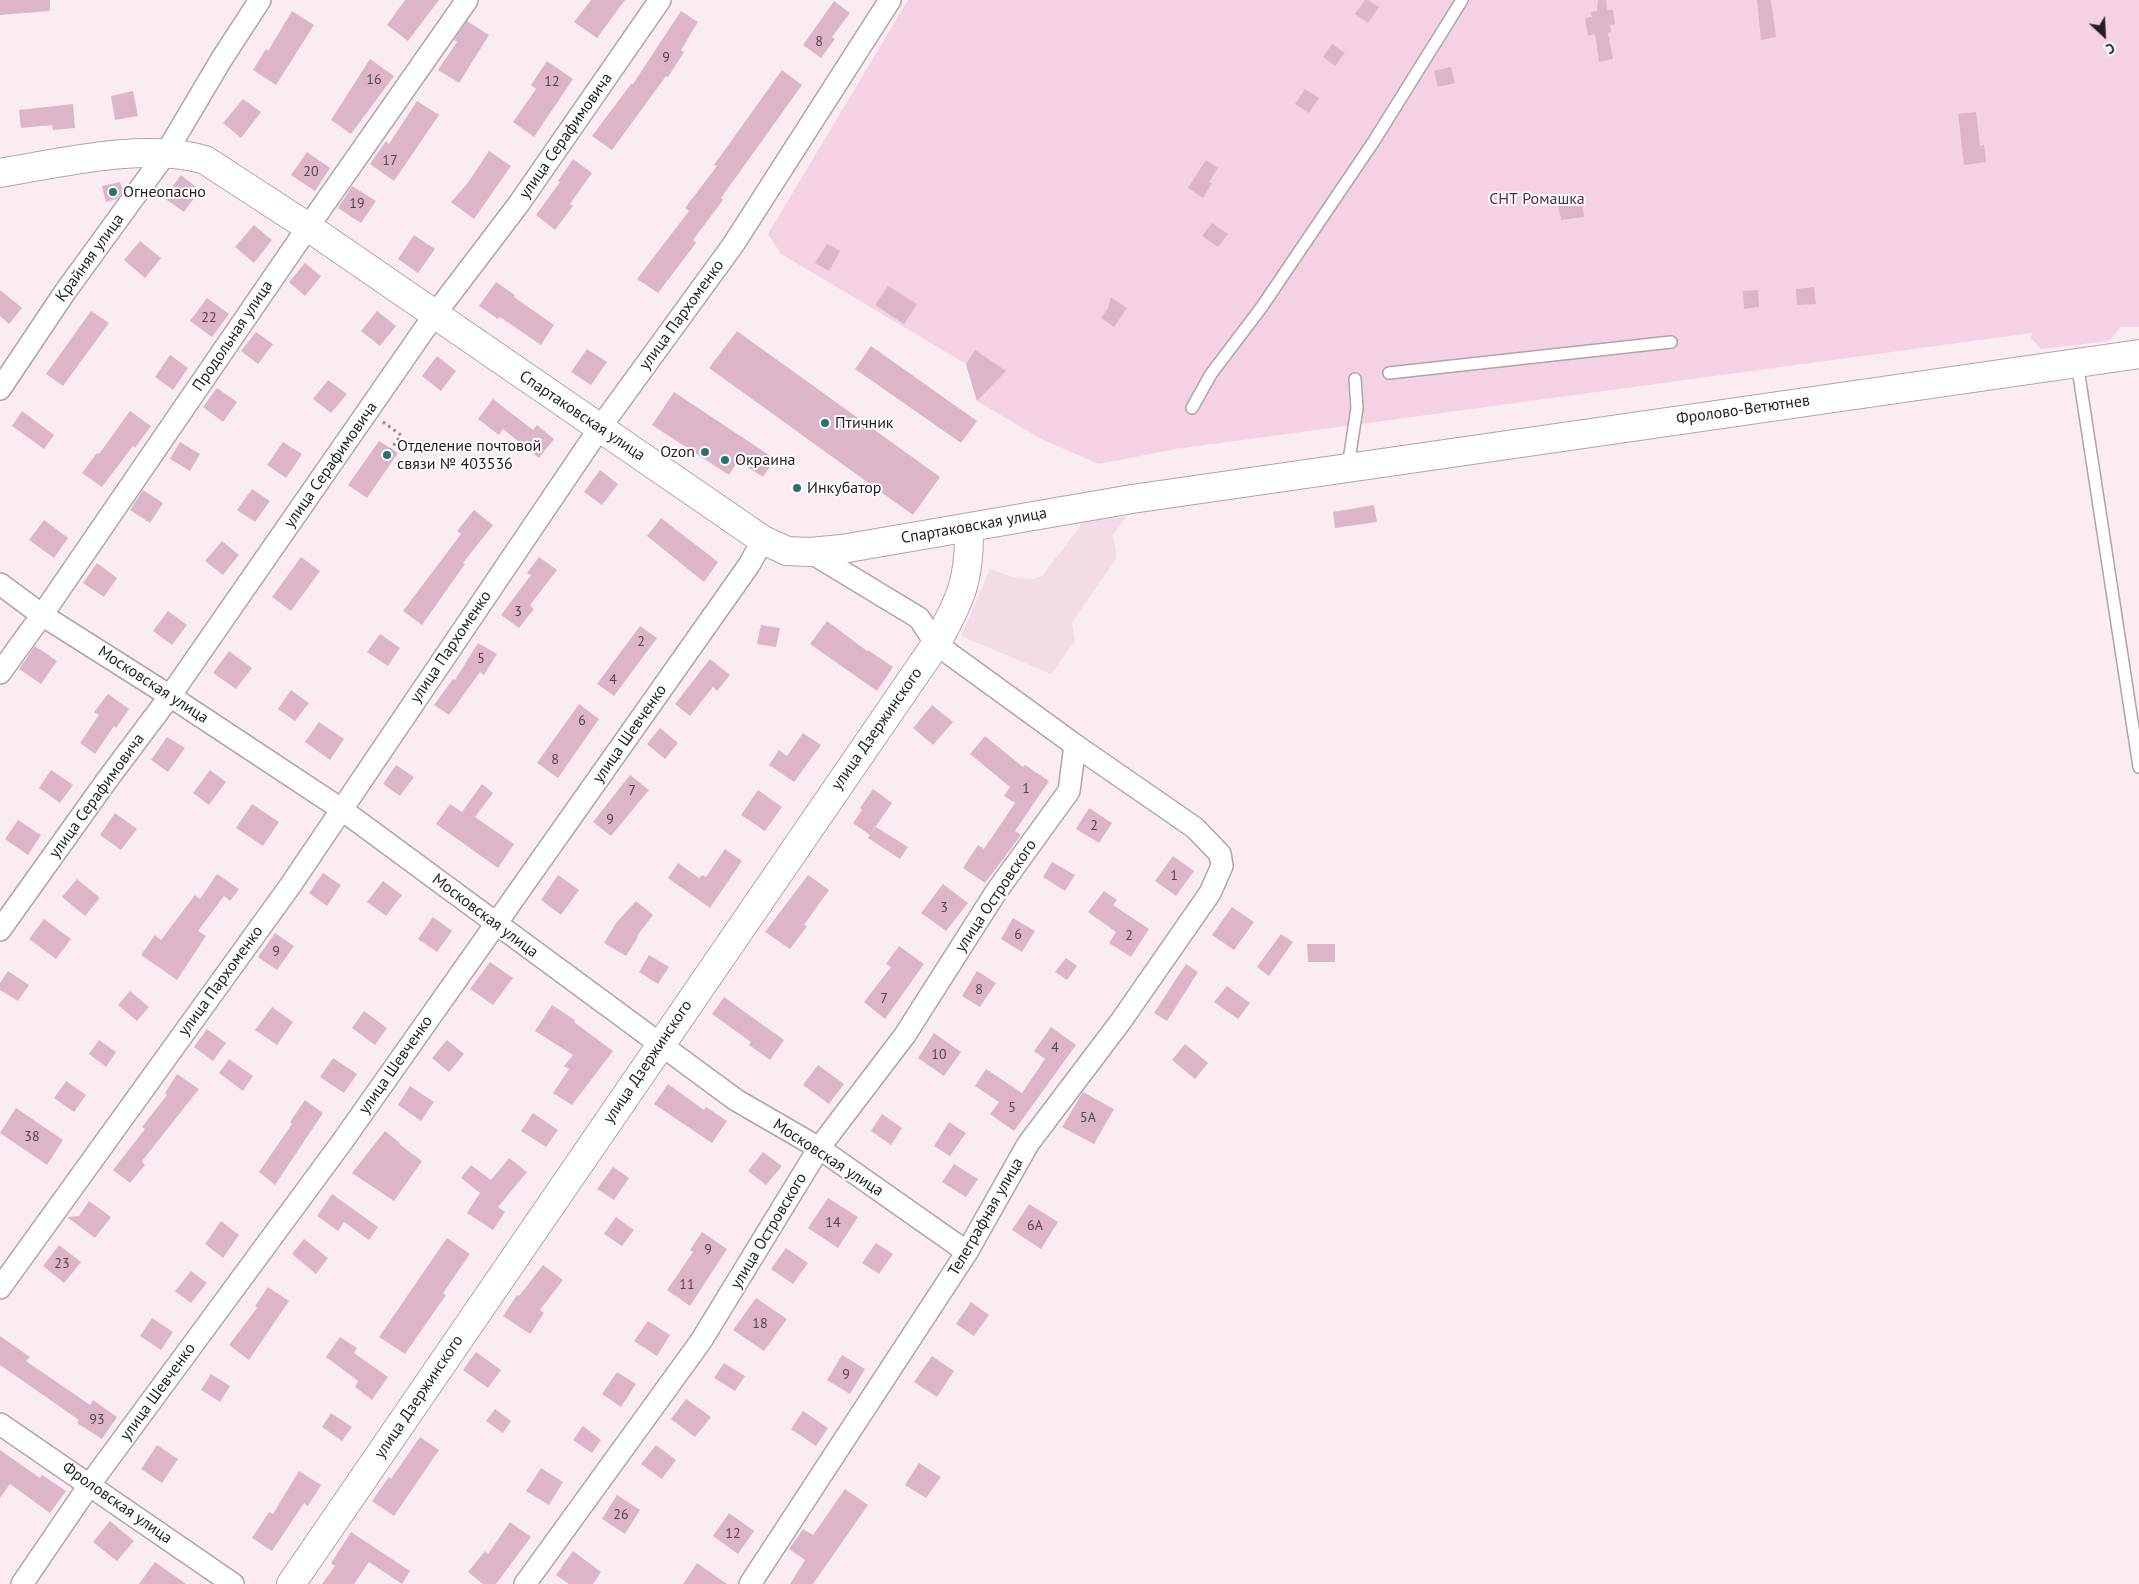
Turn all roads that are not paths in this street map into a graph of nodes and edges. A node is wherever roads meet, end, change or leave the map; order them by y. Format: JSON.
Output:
{"nodes":[{"id":1,"x":260,"y":0,"type":"edge"},
{"id":2,"x":467,"y":0,"type":"edge"},
{"id":3,"x":660,"y":0,"type":"edge"},
{"id":4,"x":890,"y":0,"type":"edge"},
{"id":5,"x":1462,"y":0,"type":"edge"},
{"id":6,"x":166,"y":153,"type":"junction"},
{"id":7,"x":0,"y":173,"type":"edge"},
{"id":8,"x":308,"y":227,"type":"junction"},
{"id":9,"x":435,"y":314,"type":"junction"},
{"id":10,"x":1671,"y":342,"type":"dead end"},
{"id":11,"x":2139,"y":354,"type":"edge"},
{"id":12,"x":2077,"y":362,"type":"junction"},
{"id":13,"x":1389,"y":373,"type":"dead end"},
{"id":14,"x":1355,"y":379,"type":"dead end"},
{"id":15,"x":0,"y":389,"type":"edge"},
{"id":16,"x":1192,"y":408,"type":"dead end"},
{"id":17,"x":599,"y":429,"type":"junction"},
{"id":18,"x":1348,"y":467,"type":"junction"},
{"id":19,"x":969,"y":528,"type":"junction"},
{"id":20,"x":763,"y":540,"type":"junction"},
{"id":21,"x":810,"y":552,"type":"junction"},
{"id":22,"x":0,"y":584,"type":"edge"},
{"id":23,"x":42,"y":615,"type":"junction"},
{"id":24,"x":936,"y":644,"type":"junction"},
{"id":25,"x":0,"y":672,"type":"edge"},
{"id":26,"x":170,"y":696,"type":"junction"},
{"id":27,"x":1075,"y":745,"type":"junction"},
{"id":28,"x":2139,"y":767,"type":"edge"},
{"id":29,"x":341,"y":809,"type":"junction"},
{"id":30,"x":495,"y":923,"type":"junction"},
{"id":31,"x":0,"y":930,"type":"edge"},
{"id":32,"x":659,"y":1045,"type":"junction"},
{"id":33,"x":819,"y":1148,"type":"junction"},
{"id":34,"x":967,"y":1252,"type":"junction"},
{"id":35,"x":0,"y":1288,"type":"edge"},
{"id":36,"x":0,"y":1424,"type":"edge"},
{"id":37,"x":90,"y":1484,"type":"junction"},
{"id":38,"x":22,"y":1584,"type":"edge"},
{"id":39,"x":234,"y":1584,"type":"edge"},
{"id":40,"x":291,"y":1584,"type":"edge"},
{"id":41,"x":525,"y":1584,"type":"edge"},
{"id":42,"x":750,"y":1584,"type":"edge"}],
"edges":[{"from":1,"to":6,"type":"street","name":"Крайняя улица"},
{"from":2,"to":8,"type":"street","name":"Продольная улица"},
{"from":3,"to":9,"type":"street","name":"улица Серафимовича"},
{"from":4,"to":17,"type":"street","name":"улица Пархоменко"},
{"from":5,"to":16,"type":"lane"},
{"from":6,"to":7,"type":"main road","name":"Спартаковская улица"},
{"from":6,"to":8,"type":"main road","name":"Спартаковская улица"},
{"from":6,"to":15,"type":"street","name":"Крайняя улица"},
{"from":8,"to":9,"type":"main road","name":"Спартаковская улица"},
{"from":8,"to":23,"type":"street","name":"Продольная улица"},
{"from":9,"to":17,"type":"main road","name":"Спартаковская улица"},
{"from":9,"to":26,"type":"street","name":"улица Серафимовича"},
{"from":10,"to":13,"type":"lane"},
{"from":11,"to":12,"type":"main road","name":"Фролово-Ветютнев"},
{"from":12,"to":18,"type":"main road","name":"Фролово-Ветютнев"},
{"from":12,"to":28,"type":"lane"},
{"from":14,"to":18,"type":"lane"},
{"from":17,"to":20,"type":"main road","name":"Спартаковская улица"},
{"from":17,"to":29,"type":"street","name":"улица Пархоменко"},
{"from":18,"to":19,"type":"main road","name":"Спартаковская улица"},
{"from":19,"to":21,"type":"main road","name":"Спартаковская улица"},
{"from":19,"to":24,"type":"main road","name":"улица Дзержинского"},
{"from":20,"to":21,"type":"main road","name":"Спартаковская улица"},
{"from":20,"to":30,"type":"street","name":"улица Шевченко"},
{"from":21,"to":24,"type":"street"},
{"from":22,"to":23,"type":"street","name":"Московская улица"},
{"from":23,"to":25,"type":"street","name":"Продольная улица"},
{"from":23,"to":26,"type":"street","name":"Московская улица"},
{"from":24,"to":27,"type":"street"},
{"from":24,"to":32,"type":"main road","name":"улица Дзержинского"},
{"from":26,"to":29,"type":"street","name":"Московская улица"},
{"from":26,"to":31,"type":"street","name":"улица Серафимовича"},
{"from":27,"to":33,"type":"street","name":"улица Островского"},
{"from":27,"to":34,"type":"street","name":"Телеграфная улица"},
{"from":29,"to":30,"type":"street","name":"Московская улица"},
{"from":29,"to":35,"type":"street","name":"улица Пархоменко"},
{"from":30,"to":32,"type":"street","name":"Московская улица"},
{"from":30,"to":37,"type":"street","name":"улица Шевченко"},
{"from":32,"to":33,"type":"street","name":"Московская улица"},
{"from":32,"to":40,"type":"main road","name":"улица Дзержинского"},
{"from":33,"to":34,"type":"street","name":"Московская улица"},
{"from":33,"to":41,"type":"street","name":"улица Островского"},
{"from":34,"to":42,"type":"street","name":"Телеграфная улица"},
{"from":36,"to":37,"type":"street","name":"Фроловская улица"},
{"from":37,"to":38,"type":"street","name":"улица Шевченко"},
{"from":37,"to":39,"type":"street","name":"Фроловская улица"}]}
